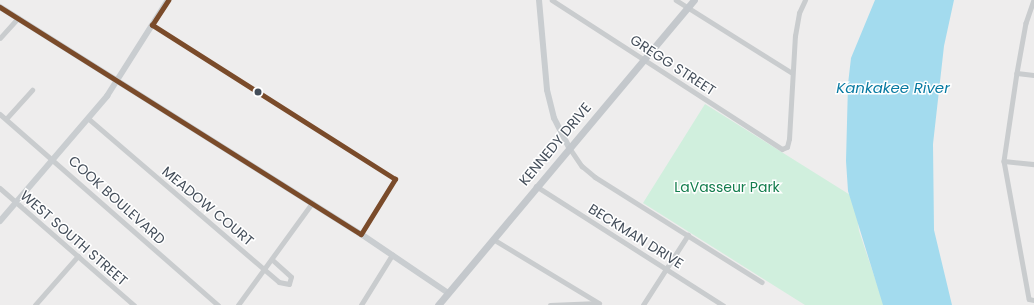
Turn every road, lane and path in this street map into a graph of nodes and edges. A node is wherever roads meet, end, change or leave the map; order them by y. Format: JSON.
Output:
{"nodes":[{"id":1,"x":168,"y":0,"type":"edge"},
{"id":2,"x":539,"y":0,"type":"edge"},
{"id":3,"x":552,"y":0,"type":"edge"},
{"id":4,"x":566,"y":0,"type":"edge"},
{"id":5,"x":676,"y":0,"type":"edge"},
{"id":6,"x":694,"y":0,"type":"edge"},
{"id":7,"x":1034,"y":0,"type":"edge"},
{"id":8,"x":804,"y":1,"type":"edge"},
{"id":9,"x":562,"y":6,"type":"junction"},
{"id":10,"x":0,"y":7,"type":"edge"},
{"id":11,"x":688,"y":7,"type":"junction"},
{"id":12,"x":18,"y":18,"type":"junction"},
{"id":13,"x":0,"y":38,"type":"edge"},
{"id":14,"x":644,"y":60,"type":"junction"},
{"id":15,"x":791,"y":72,"type":"junction"},
{"id":16,"x":1017,"y":73,"type":"junction"},
{"id":17,"x":1034,"y":75,"type":"edge"},
{"id":18,"x":117,"y":80,"type":"junction"},
{"id":19,"x":32,"y":90,"type":"dead end"},
{"id":20,"x":0,"y":114,"type":"edge"},
{"id":21,"x":6,"y":119,"type":"junction"},
{"id":22,"x":89,"y":119,"type":"junction"},
{"id":23,"x":569,"y":147,"type":"junction"},
{"id":24,"x":54,"y":159,"type":"junction"},
{"id":25,"x":1004,"y":160,"type":"junction"},
{"id":26,"x":1034,"y":164,"type":"edge"},
{"id":27,"x":536,"y":186,"type":"junction"},
{"id":28,"x":0,"y":188,"type":"edge"},
{"id":29,"x":16,"y":202,"type":"junction"},
{"id":30,"x":312,"y":203,"type":"junction"},
{"id":31,"x":0,"y":221,"type":"edge"},
{"id":32,"x":688,"y":236,"type":"junction"},
{"id":33,"x":493,"y":239,"type":"junction"},
{"id":34,"x":392,"y":255,"type":"junction"},
{"id":35,"x":78,"y":256,"type":"junction"},
{"id":36,"x":272,"y":260,"type":"junction"},
{"id":37,"x":265,"y":269,"type":"junction"},
{"id":38,"x":667,"y":269,"type":"junction"},
{"id":39,"x":762,"y":282,"type":"dead end"},
{"id":40,"x":448,"y":293,"type":"junction"},
{"id":41,"x":1034,"y":300,"type":"edge"},
{"id":42,"x":600,"y":304,"type":"edge"},
{"id":43,"x":35,"y":305,"type":"edge"},
{"id":44,"x":134,"y":305,"type":"edge"},
{"id":45,"x":218,"y":305,"type":"edge"},
{"id":46,"x":238,"y":305,"type":"edge"},
{"id":47,"x":361,"y":305,"type":"edge"},
{"id":48,"x":438,"y":305,"type":"edge"},
{"id":49,"x":550,"y":305,"type":"edge"},
{"id":50,"x":643,"y":305,"type":"edge"},
{"id":51,"x":724,"y":305,"type":"edge"}],
"edges":[{"from":1,"to":18,"type":"main road"},
{"from":2,"to":23,"type":"main road"},
{"from":3,"to":9,"type":"street","name":"GREGG STREET"},
{"from":4,"to":9,"type":"street"},
{"from":5,"to":11,"type":"street"},
{"from":6,"to":11,"type":"main road","name":"KENNEDY DRIVE"},
{"from":7,"to":16,"type":"street"},
{"from":8,"to":15,"type":"street"},
{"from":9,"to":14,"type":"street","name":"GREGG STREET"},
{"from":10,"to":12,"type":"main road"},
{"from":11,"to":14,"type":"main road","name":"KENNEDY DRIVE"},
{"from":11,"to":15,"type":"street"},
{"from":12,"to":13,"type":"street"},
{"from":12,"to":18,"type":"main road"},
{"from":14,"to":15,"type":"street","name":"GREGG STREET"},
{"from":14,"to":23,"type":"main road","name":"KENNEDY DRIVE"},
{"from":16,"to":17,"type":"street"},
{"from":16,"to":25,"type":"street"},
{"from":18,"to":22,"type":"main road"},
{"from":18,"to":30,"type":"main road"},
{"from":19,"to":21,"type":"street"},
{"from":20,"to":21,"type":"street","name":"COOK BOULEVARD"},
{"from":21,"to":24,"type":"street","name":"COOK BOULEVARD"},
{"from":22,"to":24,"type":"main road"},
{"from":22,"to":37,"type":"street","name":"MEADOW COURT"},
{"from":23,"to":27,"type":"main road","name":"KENNEDY DRIVE"},
{"from":23,"to":32,"type":"street"},
{"from":24,"to":29,"type":"main road"},
{"from":24,"to":45,"type":"street","name":"COOK BOULEVARD"},
{"from":25,"to":26,"type":"street"},
{"from":25,"to":41,"type":"street"},
{"from":27,"to":33,"type":"main road","name":"KENNEDY DRIVE"},
{"from":27,"to":38,"type":"street","name":"BECKMAN DRIVE"},
{"from":28,"to":29,"type":"street","name":"WEST SOUTH STREET"},
{"from":29,"to":31,"type":"main road"},
{"from":29,"to":35,"type":"street","name":"WEST SOUTH STREET"},
{"from":30,"to":34,"type":"main road"},
{"from":30,"to":36,"type":"street"},
{"from":32,"to":38,"type":"street"},
{"from":32,"to":39,"type":"street"},
{"from":33,"to":40,"type":"main road","name":"KENNEDY DRIVE"},
{"from":33,"to":42,"type":"street"},
{"from":34,"to":40,"type":"main road"},
{"from":34,"to":47,"type":"street"},
{"from":35,"to":43,"type":"street"},
{"from":35,"to":44,"type":"street","name":"WEST SOUTH STREET"},
{"from":36,"to":37,"type":"street"},
{"from":36,"to":37,"type":"street","name":"MEADOW COURT"},
{"from":37,"to":46,"type":"street"},
{"from":38,"to":50,"type":"street"},
{"from":38,"to":51,"type":"street","name":"BECKMAN DRIVE"},
{"from":40,"to":48,"type":"main road","name":"KENNEDY DRIVE"},
{"from":42,"to":49,"type":"street"}]}
